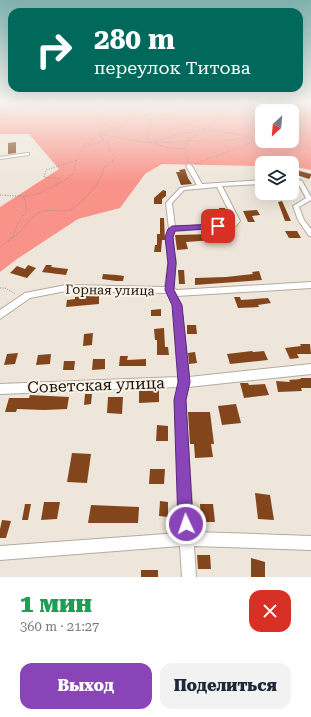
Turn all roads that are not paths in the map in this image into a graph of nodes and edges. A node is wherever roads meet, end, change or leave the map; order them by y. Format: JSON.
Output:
{"nodes":[{"id":1,"x":27,"y":154,"type":"dead end"},
{"id":2,"x":0,"y":158,"type":"edge"},
{"id":3,"x":189,"y":166,"type":"road end"},
{"id":4,"x":255,"y":182,"type":"edge"},
{"id":5,"x":299,"y":182,"type":"edge"},
{"id":6,"x":219,"y":185,"type":"junction"},
{"id":7,"x":200,"y":186,"type":"junction"},
{"id":8,"x":310,"y":199,"type":"edge"},
{"id":9,"x":172,"y":229,"type":"junction"},
{"id":10,"x":311,"y":234,"type":"edge"},
{"id":11,"x":311,"y":285,"type":"edge"},
{"id":12,"x":170,"y":290,"type":"junction"},
{"id":13,"x":0,"y":315,"type":"edge"},
{"id":14,"x":311,"y":369,"type":"edge"},
{"id":15,"x":184,"y":382,"type":"junction"},
{"id":16,"x":0,"y":389,"type":"edge"},
{"id":17,"x":186,"y":539,"type":"junction"},
{"id":18,"x":311,"y":543,"type":"edge"},
{"id":19,"x":0,"y":553,"type":"edge"},
{"id":20,"x":189,"y":577,"type":"edge"}],
"edges":[{"from":1,"to":2,"type":"street"},
{"from":3,"to":7,"type":"street"},
{"from":4,"to":6,"type":"street"},
{"from":5,"to":8,"type":"street"},
{"from":6,"to":7,"type":"street"},
{"from":6,"to":9,"type":"street"},
{"from":7,"to":9,"type":"street"},
{"from":8,"to":10,"type":"street"},
{"from":9,"to":12,"type":"street"},
{"from":11,"to":12,"type":"street","name":"Горная улица"},
{"from":12,"to":13,"type":"street","name":"Горная улица"},
{"from":12,"to":15,"type":"street"},
{"from":14,"to":15,"type":"street","name":"Советская улица"},
{"from":15,"to":16,"type":"street","name":"Советская улица"},
{"from":15,"to":17,"type":"street"},
{"from":17,"to":18,"type":"street"},
{"from":17,"to":19,"type":"street"},
{"from":17,"to":20,"type":"street"}]}
